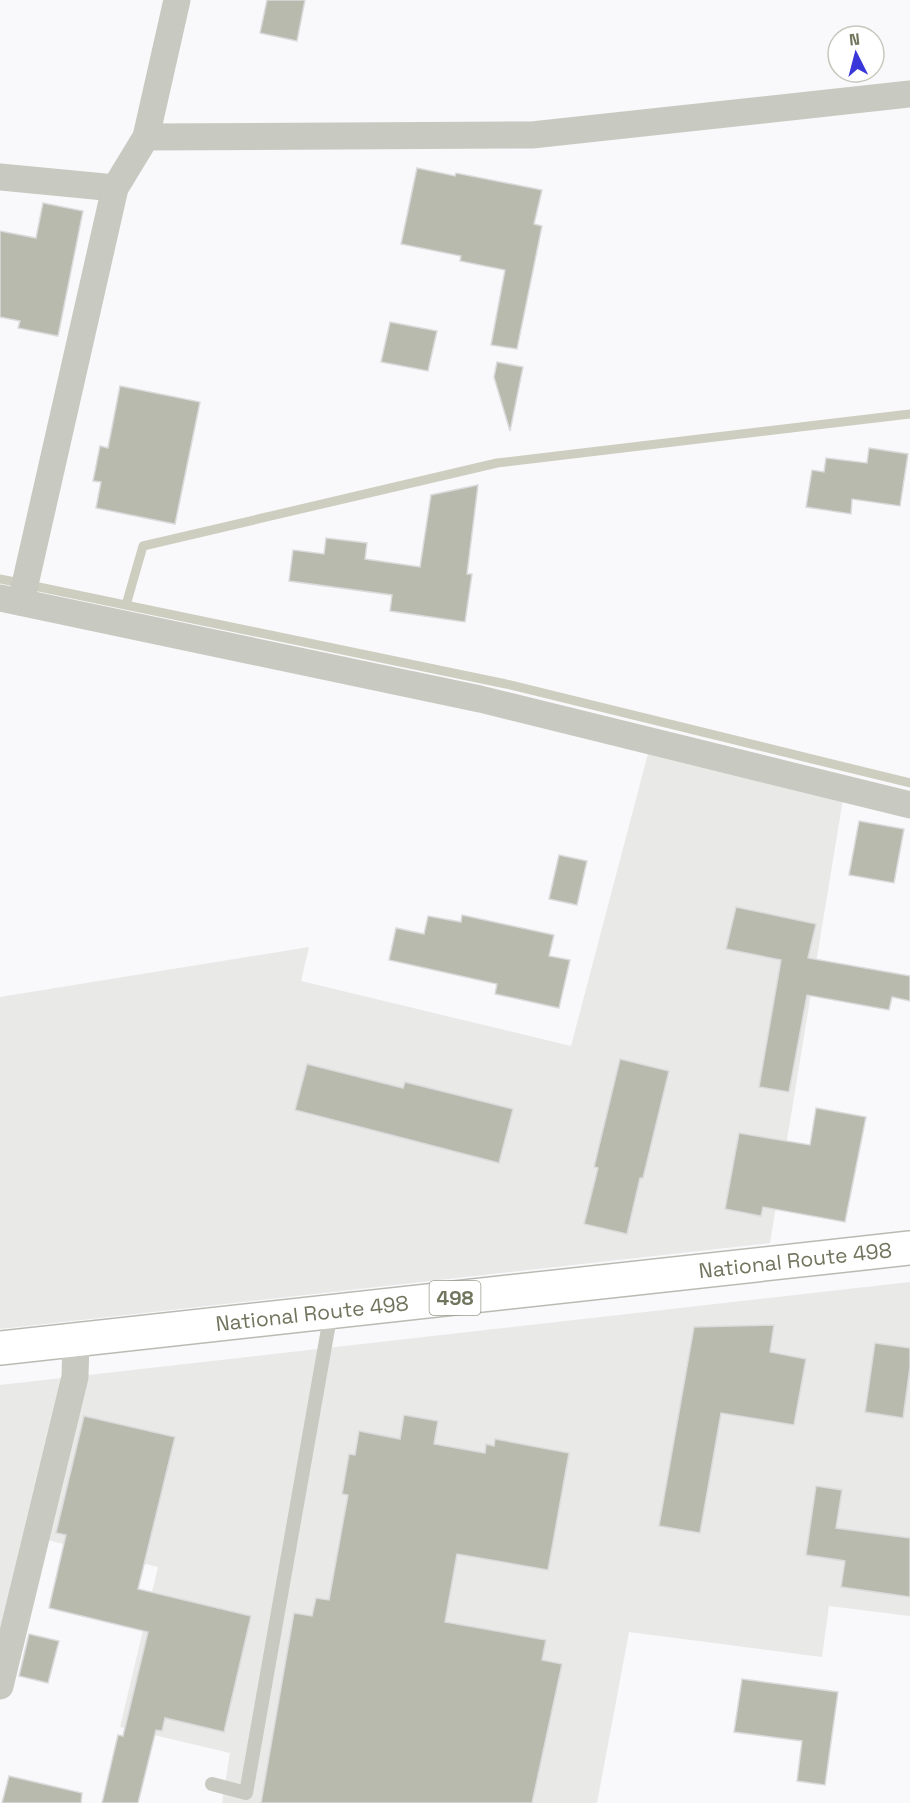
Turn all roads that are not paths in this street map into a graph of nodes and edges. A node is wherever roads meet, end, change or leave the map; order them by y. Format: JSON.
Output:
{"nodes":[{"id":1,"x":177,"y":0,"type":"edge"},
{"id":2,"x":910,"y":94,"type":"edge"},
{"id":3,"x":146,"y":137,"type":"junction"},
{"id":4,"x":0,"y":177,"type":"edge"},
{"id":5,"x":115,"y":188,"type":"junction"},
{"id":6,"x":10,"y":600,"type":"edge"},
{"id":7,"x":910,"y":805,"type":"edge"},
{"id":8,"x":910,"y":1248,"type":"edge"},
{"id":9,"x":331,"y":1312,"type":"junction"},
{"id":10,"x":76,"y":1340,"type":"junction"},
{"id":11,"x":0,"y":1348,"type":"edge"},
{"id":12,"x":0,"y":1686,"type":"edge"},
{"id":13,"x":212,"y":1784,"type":"dead end"}],
"edges":[{"from":1,"to":3,"type":"street"},
{"from":2,"to":3,"type":"street"},
{"from":3,"to":5,"type":"street"},
{"from":4,"to":5,"type":"street"},
{"from":5,"to":6,"type":"street"},
{"from":6,"to":7,"type":"street"},
{"from":8,"to":9,"type":"highway","name":"National Route 498","number":"498"},
{"from":9,"to":10,"type":"highway","name":"National Route 498","number":"498"},
{"from":9,"to":13,"type":"lane"},
{"from":10,"to":11,"type":"highway","name":"National Route 498","number":"498"},
{"from":10,"to":12,"type":"street"}]}
